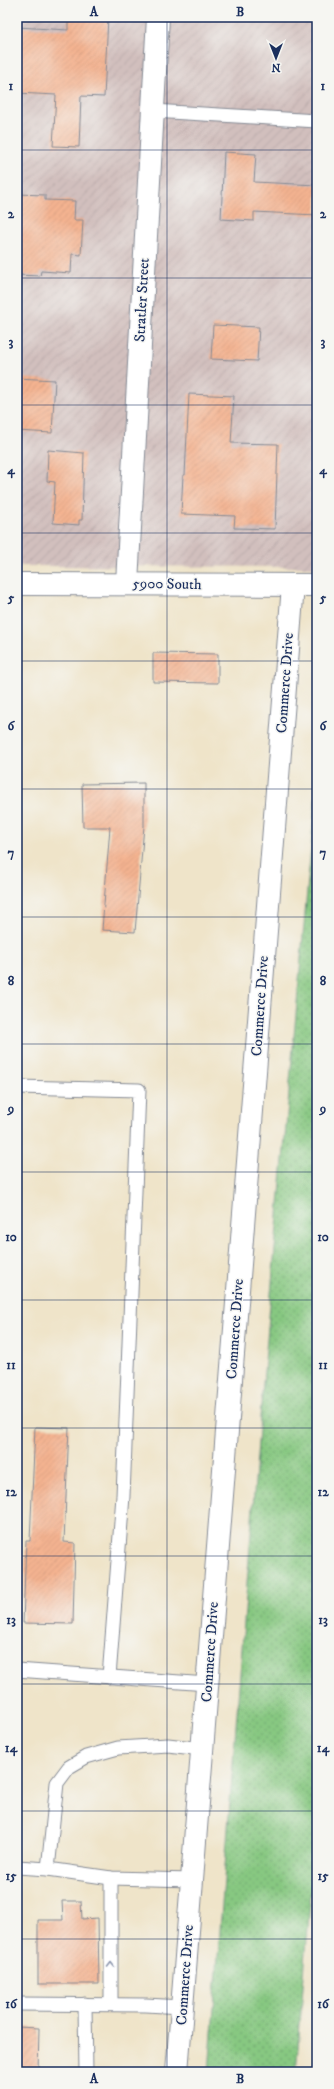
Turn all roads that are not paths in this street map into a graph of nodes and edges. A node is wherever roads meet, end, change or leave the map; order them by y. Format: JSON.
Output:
{"nodes":[{"id":1,"x":158,"y":17,"type":"edge"},
{"id":2,"x":152,"y":111,"type":"junction"},
{"id":3,"x":317,"y":121,"type":"edge"},
{"id":4,"x":127,"y":583,"type":"junction"},
{"id":5,"x":17,"y":584,"type":"edge"},
{"id":6,"x":293,"y":585,"type":"junction"},
{"id":7,"x":317,"y":585,"type":"edge"},
{"id":8,"x":17,"y":1088,"type":"edge"},
{"id":9,"x":17,"y":1670,"type":"edge"},
{"id":10,"x":109,"y":1677,"type":"junction"},
{"id":11,"x":207,"y":1684,"type":"junction"},
{"id":12,"x":202,"y":1749,"type":"junction"},
{"id":13,"x":17,"y":1867,"type":"edge"},
{"id":14,"x":48,"y":1869,"type":"junction"},
{"id":15,"x":111,"y":1878,"type":"junction"},
{"id":16,"x":192,"y":1880,"type":"junction"},
{"id":17,"x":17,"y":2004,"type":"edge"},
{"id":18,"x":85,"y":2004,"type":"junction"},
{"id":19,"x":110,"y":2004,"type":"junction"},
{"id":20,"x":182,"y":2008,"type":"junction"},
{"id":21,"x":86,"y":2072,"type":"edge"},
{"id":22,"x":177,"y":2072,"type":"edge"}],
"edges":[{"from":1,"to":2,"type":"street","name":"Stratler Street"},
{"from":2,"to":3,"type":"lane"},
{"from":2,"to":4,"type":"street","name":"Stratler Street"},
{"from":4,"to":5,"type":"street","name":"5900 South"},
{"from":4,"to":6,"type":"street","name":"5900 South"},
{"from":6,"to":7,"type":"street","name":"5900 South"},
{"from":6,"to":11,"type":"street","name":"Commerce Drive"},
{"from":8,"to":10,"type":"lane"},
{"from":9,"to":10,"type":"lane"},
{"from":10,"to":11,"type":"lane"},
{"from":11,"to":12,"type":"street","name":"Commerce Drive"},
{"from":12,"to":14,"type":"lane"},
{"from":12,"to":16,"type":"street","name":"Commerce Drive"},
{"from":13,"to":14,"type":"lane"},
{"from":14,"to":15,"type":"lane"},
{"from":15,"to":16,"type":"lane"},
{"from":19,"to":15,"type":"lane","one_way":true},
{"from":16,"to":20,"type":"street","name":"Commerce Drive"},
{"from":17,"to":18,"type":"lane"},
{"from":18,"to":19,"type":"lane"},
{"from":18,"to":21,"type":"lane"},
{"from":19,"to":20,"type":"lane"},
{"from":20,"to":22,"type":"street","name":"Commerce Drive"}]}
